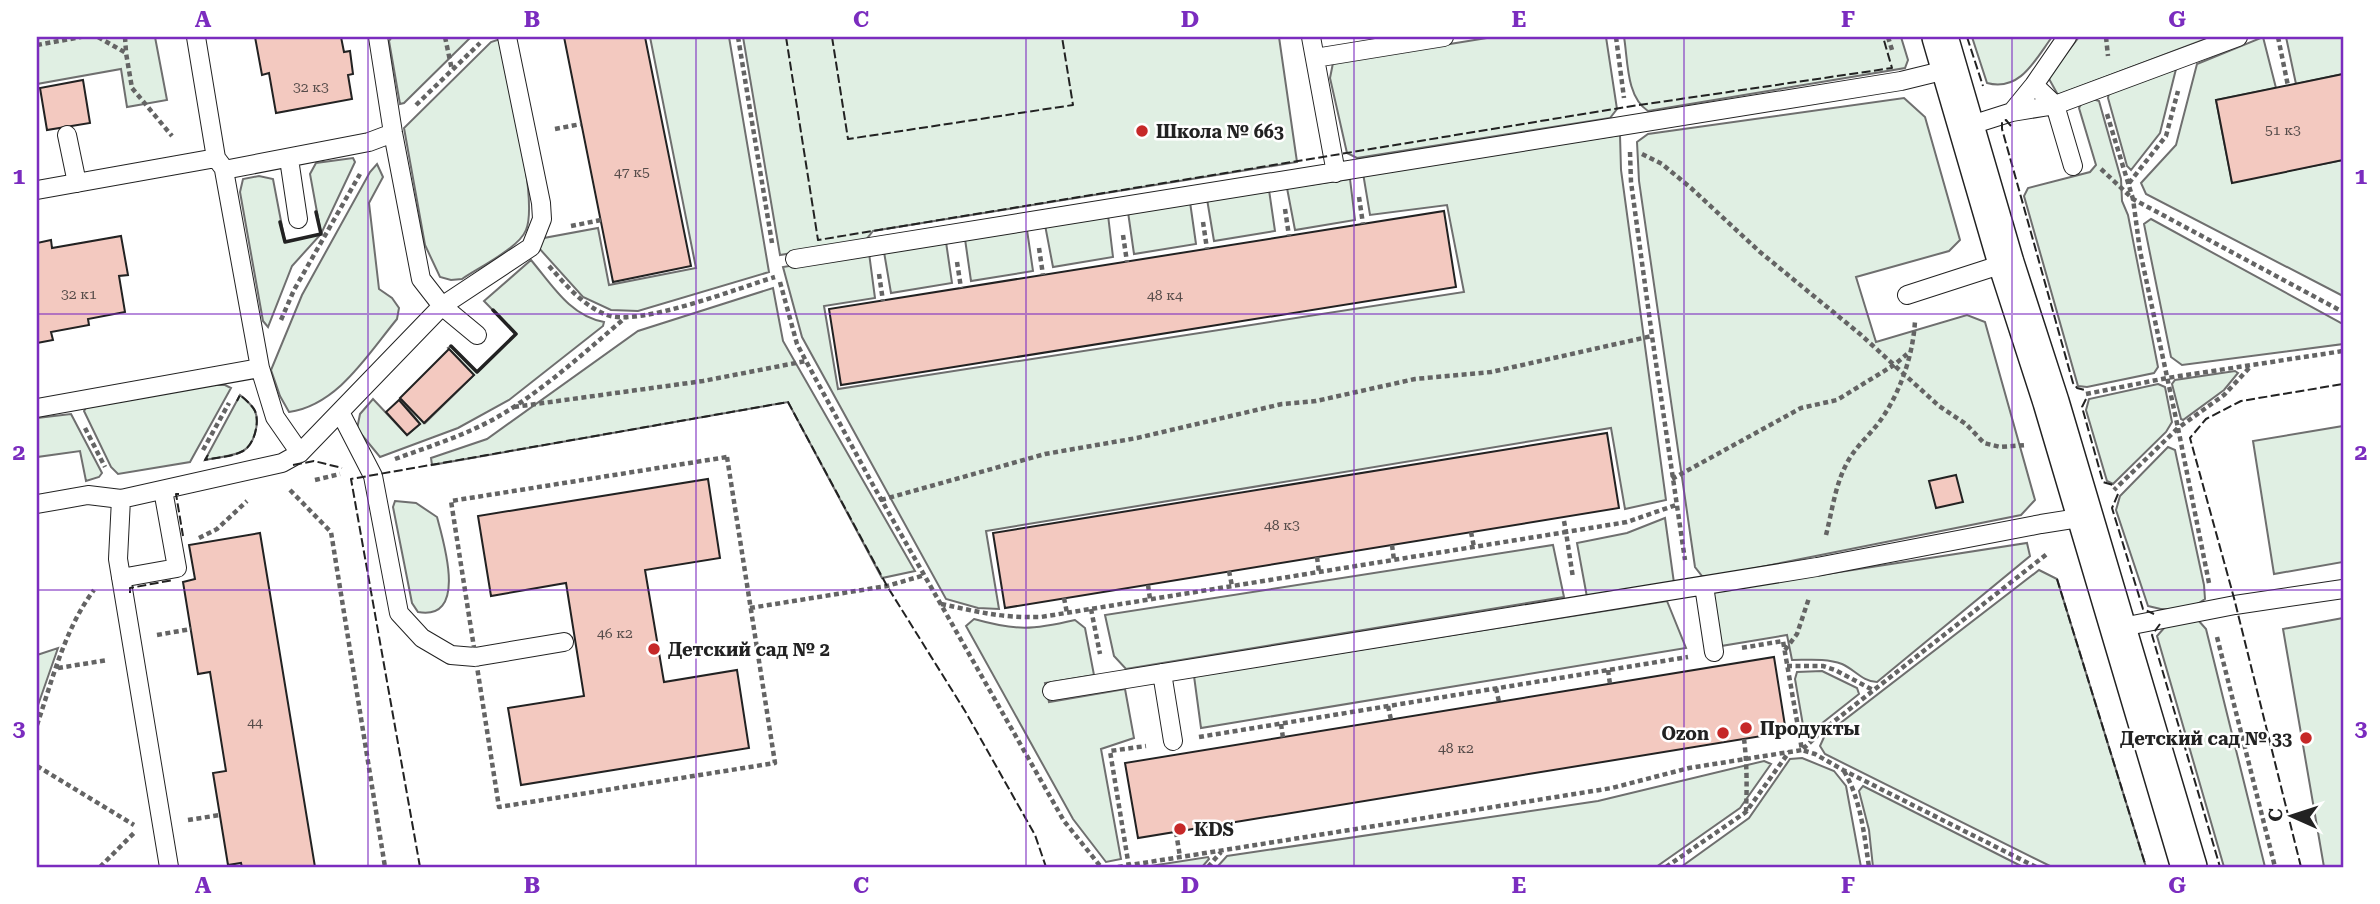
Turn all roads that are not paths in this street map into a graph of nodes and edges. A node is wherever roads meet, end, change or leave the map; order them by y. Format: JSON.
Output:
{"nodes":[{"id":1,"x":196,"y":37,"type":"edge"},
{"id":2,"x":378,"y":37,"type":"edge"},
{"id":3,"x":508,"y":37,"type":"edge"},
{"id":4,"x":1311,"y":37,"type":"edge"},
{"id":5,"x":1444,"y":37,"type":"edge"},
{"id":6,"x":2067,"y":37,"type":"edge"},
{"id":7,"x":2238,"y":37,"type":"edge"},
{"id":8,"x":1945,"y":53,"type":"edge"},
{"id":9,"x":1315,"y":58,"type":"junction"},
{"id":10,"x":2034,"y":85,"type":"junction"},
{"id":11,"x":2055,"y":105,"type":"junction"},
{"id":12,"x":2012,"y":112,"type":"junction"},
{"id":13,"x":1968,"y":126,"type":"junction"},
{"id":14,"x":393,"y":133,"type":"junction"},
{"id":15,"x":67,"y":135,"type":"dead end"},
{"id":16,"x":289,"y":159,"type":"junction"},
{"id":17,"x":220,"y":164,"type":"junction"},
{"id":18,"x":2073,"y":166,"type":"dead end"},
{"id":19,"x":1335,"y":173,"type":"junction"},
{"id":20,"x":76,"y":183,"type":"junction"},
{"id":21,"x":37,"y":190,"type":"edge"},
{"id":22,"x":298,"y":219,"type":"dead end"},
{"id":23,"x":795,"y":259,"type":"dead end"},
{"id":24,"x":2006,"y":263,"type":"junction"},
{"id":25,"x":1912,"y":293,"type":"road end"},
{"id":26,"x":442,"y":306,"type":"junction"},
{"id":27,"x":477,"y":335,"type":"dead end"},
{"id":28,"x":260,"y":368,"type":"junction"},
{"id":29,"x":37,"y":408,"type":"edge"},
{"id":30,"x":340,"y":412,"type":"junction"},
{"id":31,"x":300,"y":453,"type":"junction"},
{"id":32,"x":163,"y":490,"type":"junction"},
{"id":33,"x":121,"y":499,"type":"junction"},
{"id":34,"x":37,"y":504,"type":"edge"},
{"id":35,"x":2085,"y":517,"type":"junction"},
{"id":36,"x":121,"y":578,"type":"junction"},
{"id":37,"x":1696,"y":587,"type":"junction"},
{"id":38,"x":2343,"y":589,"type":"edge"},
{"id":39,"x":2117,"y":628,"type":"junction"},
{"id":40,"x":564,"y":642,"type":"dead end"},
{"id":41,"x":1714,"y":652,"type":"road end"},
{"id":42,"x":1162,"y":673,"type":"junction"},
{"id":43,"x":1052,"y":691,"type":"dead end"},
{"id":44,"x":1173,"y":741,"type":"road end"},
{"id":45,"x":169,"y":867,"type":"edge"},
{"id":46,"x":2189,"y":867,"type":"edge"}],
"edges":[{"from":1,"to":17,"type":"lane"},
{"from":2,"to":14,"type":"lane"},
{"from":3,"to":26,"type":"lane"},
{"from":4,"to":9,"type":"lane"},
{"from":5,"to":9,"type":"lane"},
{"from":6,"to":10,"type":"lane"},
{"from":7,"to":11,"type":"lane"},
{"from":8,"to":13,"type":"street"},
{"from":8,"to":19,"type":"lane"},
{"from":9,"to":19,"type":"lane"},
{"from":10,"to":11,"type":"lane"},
{"from":10,"to":12,"type":"lane"},
{"from":11,"to":12,"type":"lane"},
{"from":11,"to":18,"type":"lane"},
{"from":12,"to":13,"type":"lane"},
{"from":13,"to":24,"type":"street"},
{"from":14,"to":16,"type":"lane"},
{"from":14,"to":26,"type":"lane"},
{"from":15,"to":20,"type":"lane"},
{"from":16,"to":17,"type":"lane"},
{"from":16,"to":22,"type":"lane"},
{"from":17,"to":20,"type":"lane"},
{"from":17,"to":28,"type":"lane"},
{"from":19,"to":23,"type":"lane"},
{"from":20,"to":21,"type":"lane"},
{"from":24,"to":25,"type":"lane"},
{"from":24,"to":35,"type":"street"},
{"from":26,"to":27,"type":"lane"},
{"from":26,"to":30,"type":"lane"},
{"from":28,"to":29,"type":"lane"},
{"from":28,"to":31,"type":"lane"},
{"from":30,"to":31,"type":"lane"},
{"from":30,"to":40,"type":"lane"},
{"from":31,"to":32,"type":"lane"},
{"from":32,"to":33,"type":"lane"},
{"from":32,"to":36,"type":"lane"},
{"from":33,"to":34,"type":"lane"},
{"from":33,"to":36,"type":"lane"},
{"from":35,"to":37,"type":"lane"},
{"from":35,"to":39,"type":"street"},
{"from":36,"to":45,"type":"lane"},
{"from":37,"to":41,"type":"lane"},
{"from":37,"to":42,"type":"lane"},
{"from":38,"to":39,"type":"lane"},
{"from":39,"to":46,"type":"street"},
{"from":42,"to":43,"type":"lane"},
{"from":42,"to":44,"type":"lane"}]}
